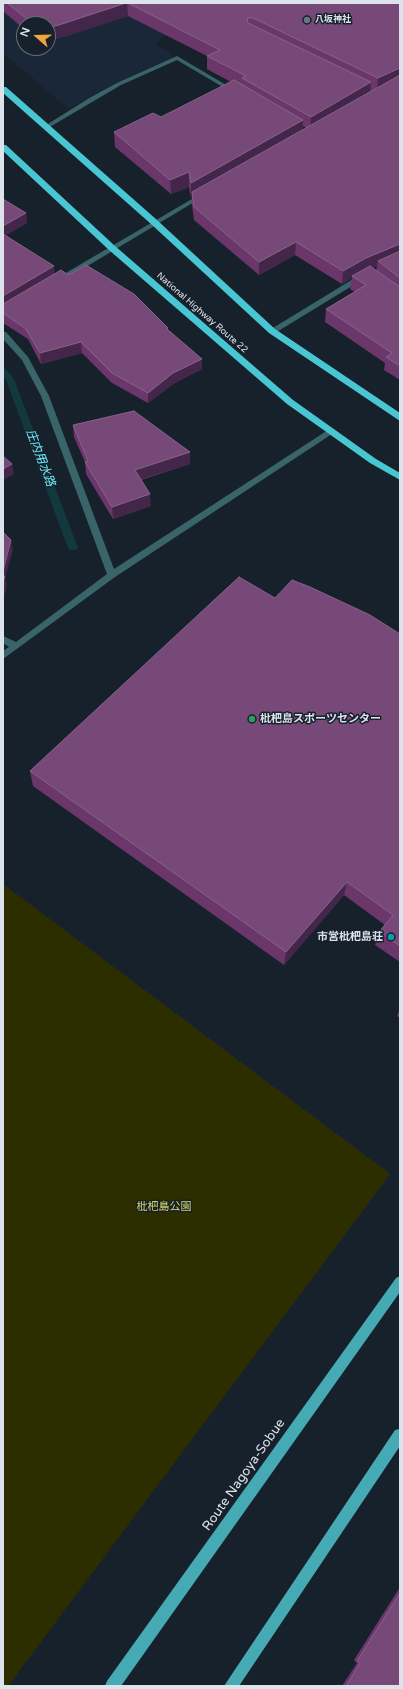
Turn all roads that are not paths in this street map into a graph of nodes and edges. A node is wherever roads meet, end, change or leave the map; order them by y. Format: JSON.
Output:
{"nodes":[{"id":1,"x":3,"y":89,"type":"edge"},
{"id":2,"x":243,"y":96,"type":"edge"},
{"id":3,"x":46,"y":127,"type":"junction"},
{"id":4,"x":3,"y":147,"type":"edge"},
{"id":5,"x":208,"y":192,"type":"edge"},
{"id":6,"x":154,"y":222,"type":"junction"},
{"id":7,"x":112,"y":248,"type":"junction"},
{"id":8,"x":368,"y":274,"type":"edge"},
{"id":9,"x":51,"y":284,"type":"edge"},
{"id":10,"x":272,"y":331,"type":"junction"},
{"id":11,"x":3,"y":334,"type":"edge"},
{"id":12,"x":400,"y":418,"type":"edge"},
{"id":13,"x":331,"y":432,"type":"junction"},
{"id":14,"x":400,"y":477,"type":"edge"},
{"id":15,"x":112,"y":575,"type":"junction"},
{"id":16,"x":3,"y":638,"type":"edge"},
{"id":17,"x":16,"y":646,"type":"junction"},
{"id":18,"x":3,"y":656,"type":"edge"},
{"id":19,"x":400,"y":1282,"type":"edge"},
{"id":20,"x":400,"y":1435,"type":"edge"},
{"id":21,"x":112,"y":1686,"type":"edge"},
{"id":22,"x":231,"y":1686,"type":"edge"}],
"edges":[{"from":1,"to":3,"type":"highway"},
{"from":2,"to":3,"type":"street"},
{"from":3,"to":6,"type":"highway"},
{"from":4,"to":7,"type":"highway","name":"National Highway Route 22"},
{"from":5,"to":6,"type":"street"},
{"from":6,"to":7,"type":"street"},
{"from":6,"to":10,"type":"highway"},
{"from":7,"to":9,"type":"street"},
{"from":7,"to":13,"type":"highway","name":"National Highway Route 22"},
{"from":8,"to":10,"type":"street"},
{"from":10,"to":12,"type":"highway"},
{"from":11,"to":15,"type":"street"},
{"from":13,"to":14,"type":"highway","name":"National Highway Route 22"},
{"from":13,"to":15,"type":"street"},
{"from":15,"to":17,"type":"street"},
{"from":16,"to":17,"type":"street"},
{"from":17,"to":18,"type":"street"},
{"from":19,"to":21,"type":"main road","name":"Route Nagoya-Sobue"},
{"from":20,"to":22,"type":"main road"}]}
